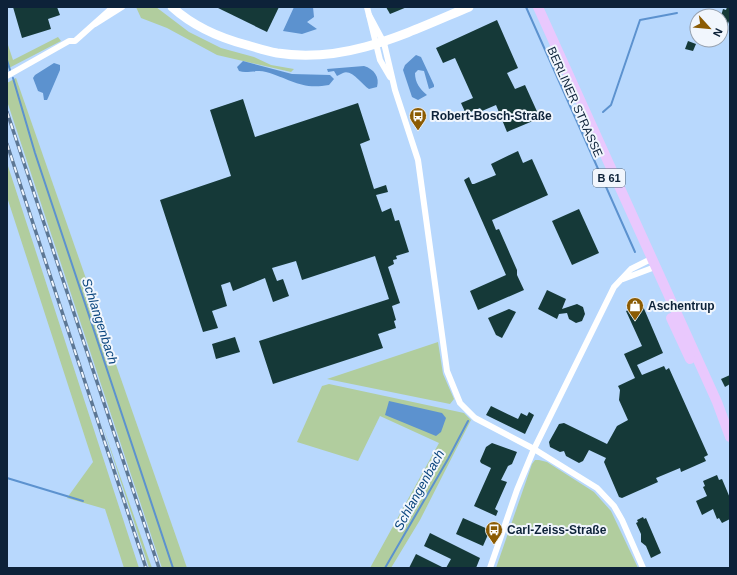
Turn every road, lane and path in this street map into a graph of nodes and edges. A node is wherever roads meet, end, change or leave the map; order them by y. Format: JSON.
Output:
{"nodes":[{"id":1,"x":113,"y":7,"type":"edge"},
{"id":2,"x":122,"y":7,"type":"edge"},
{"id":3,"x":172,"y":7,"type":"edge"},
{"id":4,"x":367,"y":7,"type":"edge"},
{"id":5,"x":469,"y":7,"type":"edge"},
{"id":6,"x":533,"y":7,"type":"edge"},
{"id":7,"x":538,"y":7,"type":"edge"},
{"id":8,"x":90,"y":27,"type":"junction"},
{"id":9,"x":380,"y":44,"type":"junction"},
{"id":10,"x":7,"y":76,"type":"edge"},
{"id":11,"x":650,"y":264,"type":"junction"},
{"id":12,"x":730,"y":437,"type":"edge"},
{"id":13,"x":534,"y":449,"type":"junction"},
{"id":14,"x":490,"y":568,"type":"edge"},
{"id":15,"x":643,"y":568,"type":"edge"}],
"edges":[{"from":1,"to":8,"type":"street"},
{"from":2,"to":8,"type":"street"},
{"from":3,"to":9,"type":"main road"},
{"from":4,"to":9,"type":"street"},
{"from":5,"to":9,"type":"main road"},
{"from":6,"to":11,"type":"main road","name":"BERLINER STRASSE","number":"B 61"},
{"from":7,"to":11,"type":"main road","name":"BERLINER STRASSE","number":"B 61"},
{"from":8,"to":10,"type":"street"},
{"from":9,"to":13,"type":"street"},
{"from":11,"to":12,"type":"main road","name":"BERLINER STRASSE","number":"B 61"},
{"from":11,"to":13,"type":"street"},
{"from":13,"to":14,"type":"street"},
{"from":13,"to":15,"type":"street"}]}
